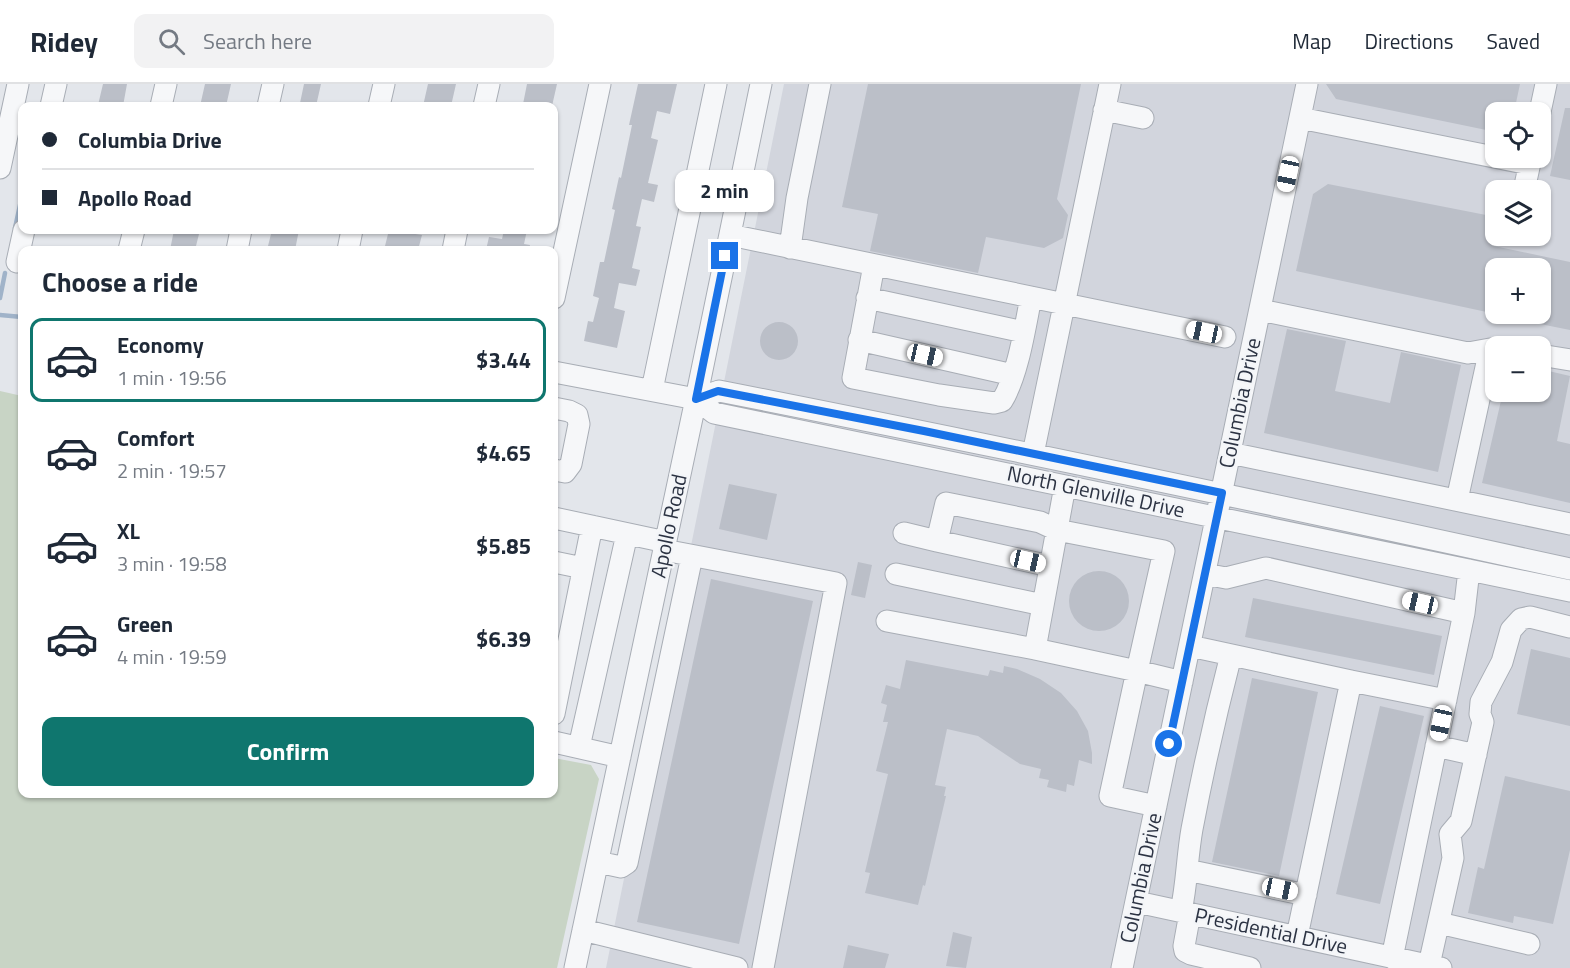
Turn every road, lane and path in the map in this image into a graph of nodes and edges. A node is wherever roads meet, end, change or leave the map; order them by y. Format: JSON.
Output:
{"nodes":[{"id":1,"x":18,"y":84,"type":"edge"},
{"id":2,"x":56,"y":84,"type":"edge"},
{"id":3,"x":166,"y":84,"type":"edge"},
{"id":4,"x":273,"y":84,"type":"edge"},
{"id":5,"x":384,"y":84,"type":"edge"},
{"id":6,"x":489,"y":84,"type":"edge"},
{"id":7,"x":600,"y":84,"type":"edge"},
{"id":8,"x":716,"y":84,"type":"edge"},
{"id":9,"x":761,"y":84,"type":"edge"},
{"id":10,"x":820,"y":84,"type":"edge"},
{"id":11,"x":1110,"y":84,"type":"edge"},
{"id":12,"x":1307,"y":84,"type":"edge"},
{"id":13,"x":1546,"y":84,"type":"edge"},
{"id":14,"x":52,"y":102,"type":"edge"},
{"id":15,"x":162,"y":102,"type":"edge"},
{"id":16,"x":269,"y":102,"type":"edge"},
{"id":17,"x":380,"y":102,"type":"edge"},
{"id":18,"x":485,"y":102,"type":"edge"},
{"id":19,"x":1542,"y":102,"type":"edge"},
{"id":20,"x":1104,"y":110,"type":"junction"},
{"id":21,"x":1143,"y":118,"type":"dead end"},
{"id":22,"x":1300,"y":118,"type":"junction"},
{"id":23,"x":1485,"y":153,"type":"edge"},
{"id":24,"x":0,"y":168,"type":"edge"},
{"id":25,"x":730,"y":235,"type":"junction"},
{"id":26,"x":790,"y":248,"type":"junction"},
{"id":27,"x":874,"y":265,"type":"junction"},
{"id":28,"x":558,"y":279,"type":"edge"},
{"id":29,"x":1031,"y":297,"type":"junction"},
{"id":30,"x":867,"y":298,"type":"junction"},
{"id":31,"x":1064,"y":303,"type":"junction"},
{"id":32,"x":1260,"y":310,"type":"junction"},
{"id":33,"x":1024,"y":332,"type":"junction"},
{"id":34,"x":1225,"y":336,"type":"dead end"},
{"id":35,"x":859,"y":340,"type":"junction"},
{"id":36,"x":1485,"y":350,"type":"edge"},
{"id":37,"x":1551,"y":357,"type":"edge"},
{"id":38,"x":1570,"y":360,"type":"edge"},
{"id":39,"x":558,"y":373,"type":"edge"},
{"id":40,"x":1013,"y":375,"type":"junction"},
{"id":41,"x":1485,"y":383,"type":"edge"},
{"id":42,"x":652,"y":390,"type":"junction"},
{"id":43,"x":696,"y":399,"type":"junction"},
{"id":44,"x":558,"y":409,"type":"edge"},
{"id":45,"x":924,"y":431,"type":"junction"},
{"id":46,"x":1230,"y":453,"type":"junction"},
{"id":47,"x":1032,"y":454,"type":"junction"},
{"id":48,"x":919,"y":456,"type":"junction"},
{"id":49,"x":558,"y":471,"type":"edge"},
{"id":50,"x":1065,"y":486,"type":"junction"},
{"id":51,"x":1222,"y":493,"type":"junction"},
{"id":52,"x":1457,"y":500,"type":"junction"},
{"id":53,"x":1217,"y":517,"type":"junction"},
{"id":54,"x":558,"y":519,"type":"edge"},
{"id":55,"x":1570,"y":524,"type":"edge"},
{"id":56,"x":592,"y":526,"type":"junction"},
{"id":57,"x":1057,"y":530,"type":"junction"},
{"id":58,"x":904,"y":533,"type":"dead end"},
{"id":59,"x":627,"y":534,"type":"junction"},
{"id":60,"x":937,"y":541,"type":"junction"},
{"id":61,"x":665,"y":546,"type":"junction"},
{"id":62,"x":692,"y":556,"type":"junction"},
{"id":63,"x":558,"y":563,"type":"edge"},
{"id":64,"x":1050,"y":566,"type":"junction"},
{"id":65,"x":583,"y":568,"type":"junction"},
{"id":66,"x":1570,"y":568,"type":"edge"},
{"id":67,"x":1469,"y":570,"type":"junction"},
{"id":68,"x":896,"y":574,"type":"dead end"},
{"id":69,"x":1205,"y":574,"type":"junction"},
{"id":70,"x":1531,"y":583,"type":"junction"},
{"id":71,"x":1570,"y":591,"type":"edge"},
{"id":72,"x":1043,"y":605,"type":"junction"},
{"id":73,"x":1464,"y":613,"type":"junction"},
{"id":74,"x":1525,"y":618,"type":"junction"},
{"id":75,"x":887,"y":621,"type":"dead end"},
{"id":76,"x":1570,"y":627,"type":"edge"},
{"id":77,"x":1190,"y":646,"type":"junction"},
{"id":78,"x":1035,"y":649,"type":"junction"},
{"id":79,"x":1231,"y":655,"type":"junction"},
{"id":80,"x":1137,"y":671,"type":"junction"},
{"id":81,"x":1351,"y":681,"type":"junction"},
{"id":82,"x":1182,"y":682,"type":"junction"},
{"id":83,"x":558,"y":694,"type":"edge"},
{"id":84,"x":1446,"y":700,"type":"junction"},
{"id":85,"x":558,"y":743,"type":"edge"},
{"id":86,"x":653,"y":743,"type":"junction"},
{"id":87,"x":622,"y":746,"type":"junction"},
{"id":88,"x":1436,"y":746,"type":"junction"},
{"id":89,"x":579,"y":747,"type":"junction"},
{"id":90,"x":1476,"y":754,"type":"junction"},
{"id":91,"x":1156,"y":806,"type":"junction"},
{"id":92,"x":598,"y":862,"type":"junction"},
{"id":93,"x":1187,"y":870,"type":"junction"},
{"id":94,"x":1306,"y":895,"type":"junction"},
{"id":95,"x":1137,"y":902,"type":"junction"},
{"id":96,"x":1186,"y":912,"type":"junction"},
{"id":97,"x":1439,"y":923,"type":"junction"},
{"id":98,"x":584,"y":930,"type":"junction"},
{"id":99,"x":1297,"y":936,"type":"junction"},
{"id":100,"x":1528,"y":944,"type":"dead end"},
{"id":101,"x":1392,"y":958,"type":"junction"},
{"id":102,"x":1429,"y":966,"type":"edge"},
{"id":103,"x":575,"y":968,"type":"edge"},
{"id":104,"x":737,"y":968,"type":"edge"},
{"id":105,"x":763,"y":968,"type":"edge"},
{"id":106,"x":1122,"y":968,"type":"edge"},
{"id":107,"x":1250,"y":968,"type":"edge"}],
"edges":[{"from":1,"to":24,"type":"street"},
{"from":2,"to":14,"type":"street"},
{"from":3,"to":15,"type":"street"},
{"from":4,"to":16,"type":"street"},
{"from":5,"to":17,"type":"street"},
{"from":6,"to":18,"type":"street"},
{"from":7,"to":28,"type":"street"},
{"from":8,"to":42,"type":"street"},
{"from":9,"to":25,"type":"street","name":"Apollo Road"},
{"from":10,"to":26,"type":"street"},
{"from":11,"to":20,"type":"street"},
{"from":12,"to":22,"type":"street","name":"Columbia Drive"},
{"from":13,"to":19,"type":"street"},
{"from":20,"to":21,"type":"street"},
{"from":20,"to":31,"type":"street"},
{"from":22,"to":23,"type":"street"},
{"from":22,"to":32,"type":"street","name":"Columbia Drive"},
{"from":25,"to":26,"type":"street"},
{"from":25,"to":43,"type":"street","name":"Apollo Road"},
{"from":26,"to":27,"type":"street"},
{"from":27,"to":29,"type":"street"},
{"from":27,"to":30,"type":"street"},
{"from":29,"to":31,"type":"street"},
{"from":29,"to":33,"type":"street"},
{"from":30,"to":33,"type":"street"},
{"from":30,"to":35,"type":"street"},
{"from":31,"to":34,"type":"street"},
{"from":31,"to":47,"type":"street"},
{"from":32,"to":36,"type":"street"},
{"from":32,"to":46,"type":"street","name":"Columbia Drive"},
{"from":33,"to":40,"type":"street"},
{"from":35,"to":40,"type":"street"},
{"from":35,"to":40,"type":"street"},
{"from":37,"to":38,"type":"street"},
{"from":39,"to":42,"type":"street","name":"North Glenville Drive"},
{"from":41,"to":52,"type":"street"},
{"from":42,"to":43,"type":"street","name":"North Glenville Drive"},
{"from":43,"to":45,"type":"street","name":"North Glenville Drive"},
{"from":43,"to":48,"type":"street","name":"North Glenville Drive"},
{"from":43,"to":61,"type":"street","name":"Apollo Road"},
{"from":44,"to":49,"type":"street"},
{"from":45,"to":47,"type":"street","name":"North Glenville Drive"},
{"from":45,"to":48,"type":"street"},
{"from":46,"to":51,"type":"street","name":"Columbia Drive"},
{"from":46,"to":52,"type":"street"},
{"from":47,"to":51,"type":"street","name":"North Glenville Drive"},
{"from":48,"to":50,"type":"street","name":"North Glenville Drive"},
{"from":50,"to":53,"type":"street","name":"North Glenville Drive"},
{"from":50,"to":57,"type":"street"},
{"from":51,"to":53,"type":"street","name":"Columbia Drive"},
{"from":51,"to":66,"type":"street","name":"North Glenville Drive"},
{"from":52,"to":55,"type":"street"},
{"from":53,"to":67,"type":"street","name":"North Glenville Drive"},
{"from":53,"to":69,"type":"street","name":"Columbia Drive"},
{"from":54,"to":56,"type":"street"},
{"from":56,"to":59,"type":"street"},
{"from":56,"to":65,"type":"street"},
{"from":57,"to":60,"type":"street"},
{"from":57,"to":64,"type":"street"},
{"from":57,"to":80,"type":"street"},
{"from":58,"to":60,"type":"street"},
{"from":59,"to":61,"type":"street"},
{"from":59,"to":89,"type":"street"},
{"from":60,"to":64,"type":"street"},
{"from":61,"to":62,"type":"street"},
{"from":61,"to":87,"type":"street","name":"Apollo Road"},
{"from":62,"to":86,"type":"street"},
{"from":62,"to":105,"type":"street"},
{"from":63,"to":65,"type":"street"},
{"from":64,"to":72,"type":"street"},
{"from":65,"to":83,"type":"street"},
{"from":67,"to":70,"type":"street","name":"North Glenville Drive"},
{"from":67,"to":73,"type":"street"},
{"from":68,"to":72,"type":"street"},
{"from":69,"to":73,"type":"street"},
{"from":69,"to":77,"type":"street","name":"Columbia Drive"},
{"from":70,"to":71,"type":"street","name":"North Glenville Drive"},
{"from":70,"to":74,"type":"street"},
{"from":72,"to":78,"type":"street"},
{"from":73,"to":84,"type":"street"},
{"from":74,"to":76,"type":"street"},
{"from":74,"to":90,"type":"street"},
{"from":75,"to":78,"type":"street"},
{"from":77,"to":79,"type":"street"},
{"from":77,"to":82,"type":"street","name":"Columbia Drive"},
{"from":78,"to":80,"type":"street"},
{"from":79,"to":81,"type":"street"},
{"from":79,"to":93,"type":"street"},
{"from":80,"to":82,"type":"street"},
{"from":80,"to":91,"type":"street"},
{"from":81,"to":84,"type":"street"},
{"from":81,"to":94,"type":"street"},
{"from":82,"to":91,"type":"street","name":"Columbia Drive"},
{"from":84,"to":88,"type":"street"},
{"from":85,"to":89,"type":"street"},
{"from":86,"to":87,"type":"street"},
{"from":86,"to":92,"type":"street"},
{"from":87,"to":89,"type":"street"},
{"from":87,"to":92,"type":"street","name":"Apollo Road"},
{"from":88,"to":90,"type":"street"},
{"from":88,"to":101,"type":"street"},
{"from":90,"to":97,"type":"street"},
{"from":91,"to":95,"type":"street","name":"Columbia Drive"},
{"from":92,"to":98,"type":"street","name":"Apollo Road"},
{"from":93,"to":94,"type":"street"},
{"from":93,"to":96,"type":"street"},
{"from":94,"to":99,"type":"street"},
{"from":95,"to":96,"type":"street","name":"Presidential Drive"},
{"from":95,"to":106,"type":"street","name":"Columbia Drive"},
{"from":96,"to":99,"type":"street","name":"Presidential Drive"},
{"from":96,"to":107,"type":"street"},
{"from":97,"to":100,"type":"street"},
{"from":97,"to":102,"type":"street"},
{"from":98,"to":103,"type":"street","name":"Apollo Road"},
{"from":98,"to":104,"type":"street"},
{"from":99,"to":101,"type":"street","name":"Presidential Drive"},
{"from":101,"to":102,"type":"street","name":"Presidential Drive"}]}
